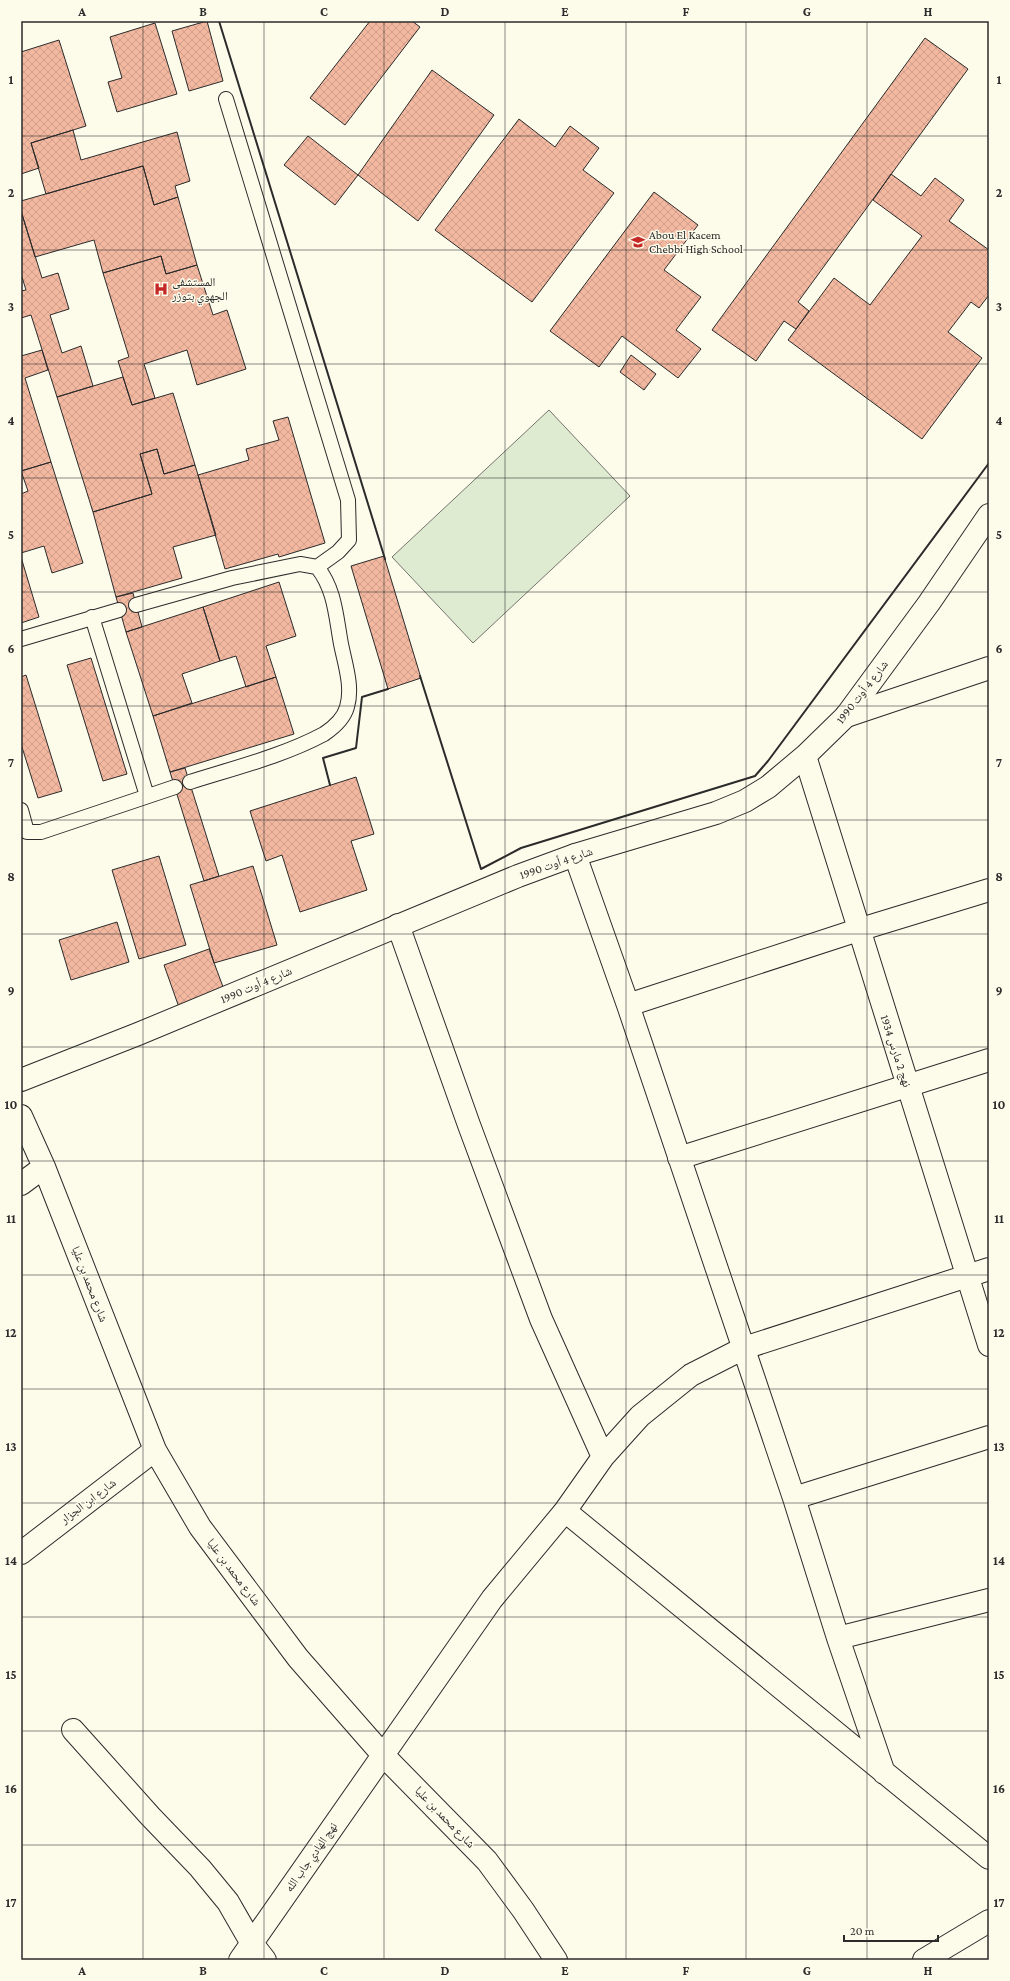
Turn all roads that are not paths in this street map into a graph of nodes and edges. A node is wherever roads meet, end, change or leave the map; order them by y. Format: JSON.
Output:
{"nodes":[{"id":1,"x":226,"y":100,"type":"dead end"},
{"id":2,"x":989,"y":515,"type":"edge"},
{"id":3,"x":318,"y":567,"type":"junction"},
{"id":4,"x":136,"y":605,"type":"dead end"},
{"id":5,"x":119,"y":610,"type":"dead end"},
{"id":6,"x":92,"y":617,"type":"junction"},
{"id":7,"x":21,"y":639,"type":"edge"},
{"id":8,"x":989,"y":668,"type":"edge"},
{"id":9,"x":846,"y":716,"type":"junction"},
{"id":10,"x":805,"y":756,"type":"junction"},
{"id":11,"x":190,"y":782,"type":"dead end"},
{"id":12,"x":175,"y":787,"type":"dead end"},
{"id":13,"x":147,"y":796,"type":"junction"},
{"id":14,"x":21,"y":810,"type":"edge"},
{"id":15,"x":575,"y":856,"type":"junction"},
{"id":16,"x":989,"y":890,"type":"edge"},
{"id":17,"x":398,"y":924,"type":"junction"},
{"id":18,"x":858,"y":930,"type":"junction"},
{"id":19,"x":628,"y":1005,"type":"junction"},
{"id":20,"x":989,"y":1060,"type":"edge"},
{"id":21,"x":21,"y":1080,"type":"edge"},
{"id":22,"x":907,"y":1085,"type":"junction"},
{"id":23,"x":21,"y":1116,"type":"edge"},
{"id":24,"x":679,"y":1158,"type":"junction"},
{"id":25,"x":44,"y":1167,"type":"junction"},
{"id":26,"x":21,"y":1184,"type":"edge"},
{"id":27,"x":989,"y":1269,"type":"edge"},
{"id":28,"x":968,"y":1275,"type":"junction"},
{"id":29,"x":989,"y":1345,"type":"edge"},
{"id":30,"x":744,"y":1348,"type":"junction"},
{"id":31,"x":989,"y":1437,"type":"edge"},
{"id":32,"x":155,"y":1450,"type":"junction"},
{"id":33,"x":603,"y":1457,"type":"junction"},
{"id":34,"x":794,"y":1498,"type":"junction"},
{"id":35,"x":565,"y":1511,"type":"junction"},
{"id":36,"x":21,"y":1552,"type":"edge"},
{"id":37,"x":989,"y":1600,"type":"edge"},
{"id":38,"x":838,"y":1638,"type":"junction"},
{"id":39,"x":72,"y":1730,"type":"dead end"},
{"id":40,"x":383,"y":1755,"type":"junction"},
{"id":41,"x":884,"y":1773,"type":"junction"},
{"id":42,"x":989,"y":1858,"type":"edge"},
{"id":43,"x":989,"y":1921,"type":"edge"},
{"id":44,"x":246,"y":1951,"type":"edge"},
{"id":45,"x":265,"y":1960,"type":"edge"},
{"id":46,"x":556,"y":1960,"type":"edge"},
{"id":47,"x":924,"y":1960,"type":"edge"}],
"edges":[{"from":1,"to":3,"type":"lane"},
{"from":2,"to":9,"type":"street","name":"شارع 4 أوت 1990"},
{"from":3,"to":4,"type":"lane"},
{"from":3,"to":11,"type":"lane"},
{"from":5,"to":6,"type":"lane"},
{"from":6,"to":7,"type":"lane"},
{"from":6,"to":13,"type":"lane"},
{"from":8,"to":9,"type":"street"},
{"from":9,"to":10,"type":"street","name":"شارع 4 أوت 1990"},
{"from":10,"to":15,"type":"street","name":"شارع 4 أوت 1990"},
{"from":10,"to":18,"type":"street","name":"نهج 2 مارس 1934"},
{"from":12,"to":13,"type":"lane"},
{"from":13,"to":14,"type":"lane"},
{"from":15,"to":17,"type":"street","name":"شارع 4 أوت 1990"},
{"from":15,"to":19,"type":"street"},
{"from":16,"to":18,"type":"street"},
{"from":17,"to":21,"type":"street","name":"شارع 4 أوت 1990"},
{"from":17,"to":33,"type":"street"},
{"from":18,"to":19,"type":"street"},
{"from":18,"to":22,"type":"street","name":"نهج 2 مارس 1934"},
{"from":19,"to":24,"type":"street"},
{"from":20,"to":22,"type":"street"},
{"from":22,"to":24,"type":"street"},
{"from":22,"to":28,"type":"street","name":"نهج 2 مارس 1934"},
{"from":23,"to":25,"type":"street","name":"شارع محمد بن عليا"},
{"from":24,"to":30,"type":"street"},
{"from":25,"to":26,"type":"street"},
{"from":25,"to":32,"type":"street","name":"شارع محمد بن عليا"},
{"from":27,"to":28,"type":"street","name":"نهج الهادي جاب الله"},
{"from":28,"to":29,"type":"street","name":"نهج 2 مارس 1934"},
{"from":28,"to":30,"type":"street","name":"نهج الهادي جاب الله"},
{"from":30,"to":33,"type":"street","name":"نهج الهادي جاب الله"},
{"from":30,"to":34,"type":"street"},
{"from":31,"to":34,"type":"street"},
{"from":32,"to":36,"type":"street","name":"شارع ابن الجزار"},
{"from":32,"to":40,"type":"street","name":"شارع محمد بن عليا"},
{"from":33,"to":35,"type":"street","name":"نهج الهادي جاب الله"},
{"from":34,"to":38,"type":"street"},
{"from":35,"to":40,"type":"street","name":"نهج الهادي جاب الله"},
{"from":35,"to":41,"type":"street"},
{"from":37,"to":38,"type":"street"},
{"from":38,"to":41,"type":"street"},
{"from":39,"to":44,"type":"street"},
{"from":40,"to":44,"type":"street","name":"نهج الهادي جاب الله"},
{"from":40,"to":46,"type":"street","name":"شارع محمد بن عليا"},
{"from":41,"to":42,"type":"street"},
{"from":43,"to":47,"type":"street"},
{"from":44,"to":45,"type":"street"}]}
